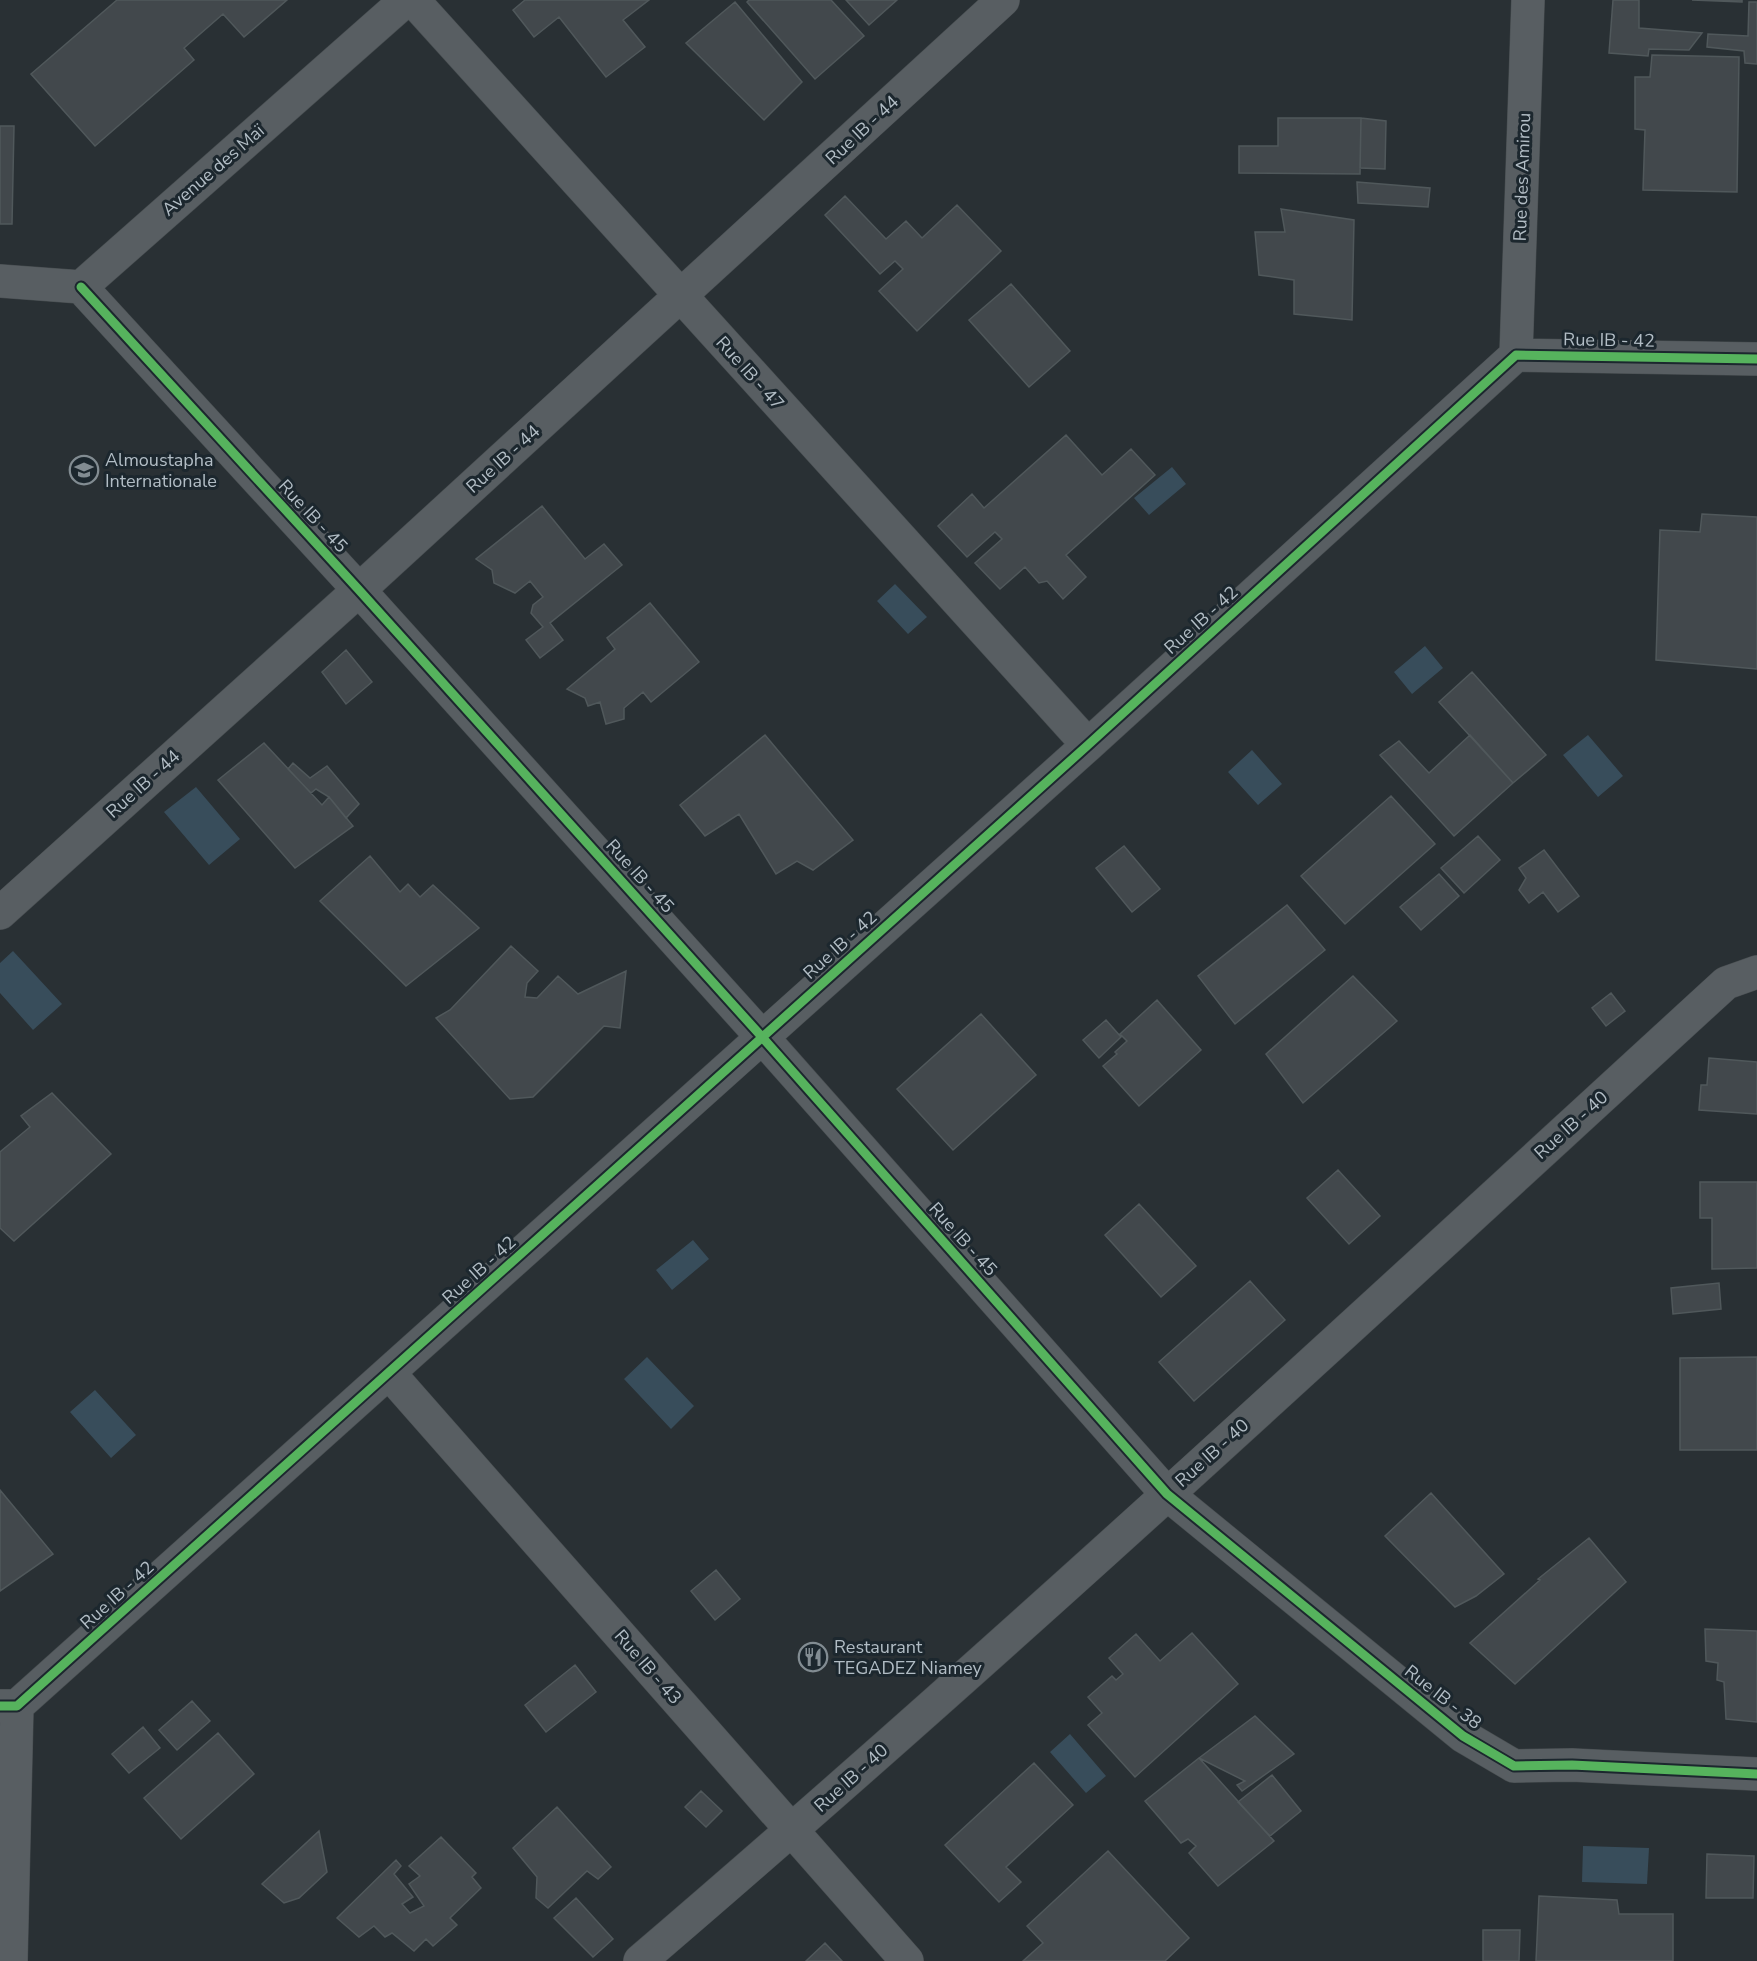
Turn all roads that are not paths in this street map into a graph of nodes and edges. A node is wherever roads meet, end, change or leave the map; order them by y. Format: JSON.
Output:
{"nodes":[{"id":1,"x":406,"y":0,"type":"edge"},
{"id":2,"x":413,"y":0,"type":"edge"},
{"id":3,"x":1003,"y":0,"type":"edge"},
{"id":4,"x":1528,"y":0,"type":"edge"},
{"id":5,"x":0,"y":281,"type":"edge"},
{"id":6,"x":81,"y":287,"type":"junction"},
{"id":7,"x":680,"y":297,"type":"junction"},
{"id":8,"x":1516,"y":355,"type":"junction"},
{"id":9,"x":1757,"y":359,"type":"edge"},
{"id":10,"x":359,"y":590,"type":"junction"},
{"id":11,"x":1088,"y":745,"type":"junction"},
{"id":12,"x":0,"y":913,"type":"edge"},
{"id":13,"x":1757,"y":972,"type":"edge"},
{"id":14,"x":762,"y":1037,"type":"junction"},
{"id":15,"x":389,"y":1373,"type":"junction"},
{"id":16,"x":1167,"y":1494,"type":"junction"},
{"id":17,"x":9,"y":1706,"type":"edge"},
{"id":18,"x":1757,"y":1774,"type":"edge"},
{"id":19,"x":793,"y":1831,"type":"junction"},
{"id":20,"x":11,"y":1961,"type":"edge"},
{"id":21,"x":640,"y":1961,"type":"edge"},
{"id":22,"x":907,"y":1961,"type":"edge"}],
"edges":[{"from":1,"to":6,"type":"street","name":"Avenue des Maï"},
{"from":2,"to":7,"type":"street","name":"Rue IB - 47"},
{"from":3,"to":7,"type":"street","name":"Rue IB - 44"},
{"from":4,"to":8,"type":"street","name":"Rue des Amirou"},
{"from":5,"to":6,"type":"street"},
{"from":6,"to":10,"type":"street","name":"Rue IB - 45"},
{"from":7,"to":10,"type":"street","name":"Rue IB - 44"},
{"from":7,"to":11,"type":"street","name":"Rue IB - 47"},
{"from":8,"to":9,"type":"street","name":"Rue IB - 42"},
{"from":8,"to":11,"type":"street","name":"Rue IB - 42"},
{"from":10,"to":12,"type":"street","name":"Rue IB - 44"},
{"from":10,"to":14,"type":"street","name":"Rue IB - 45"},
{"from":11,"to":14,"type":"street","name":"Rue IB - 42"},
{"from":13,"to":16,"type":"street","name":"Rue IB - 40"},
{"from":14,"to":15,"type":"street","name":"Rue IB - 42"},
{"from":14,"to":16,"type":"street","name":"Rue IB - 45"},
{"from":15,"to":17,"type":"street","name":"Rue IB - 42"},
{"from":15,"to":19,"type":"street","name":"Rue IB - 43"},
{"from":16,"to":18,"type":"street","name":"Rue IB - 38"},
{"from":16,"to":19,"type":"street","name":"Rue IB - 40"},
{"from":17,"to":20,"type":"street"},
{"from":19,"to":21,"type":"street","name":"Rue IB - 40"},
{"from":19,"to":22,"type":"street","name":"Rue IB - 43"}]}
